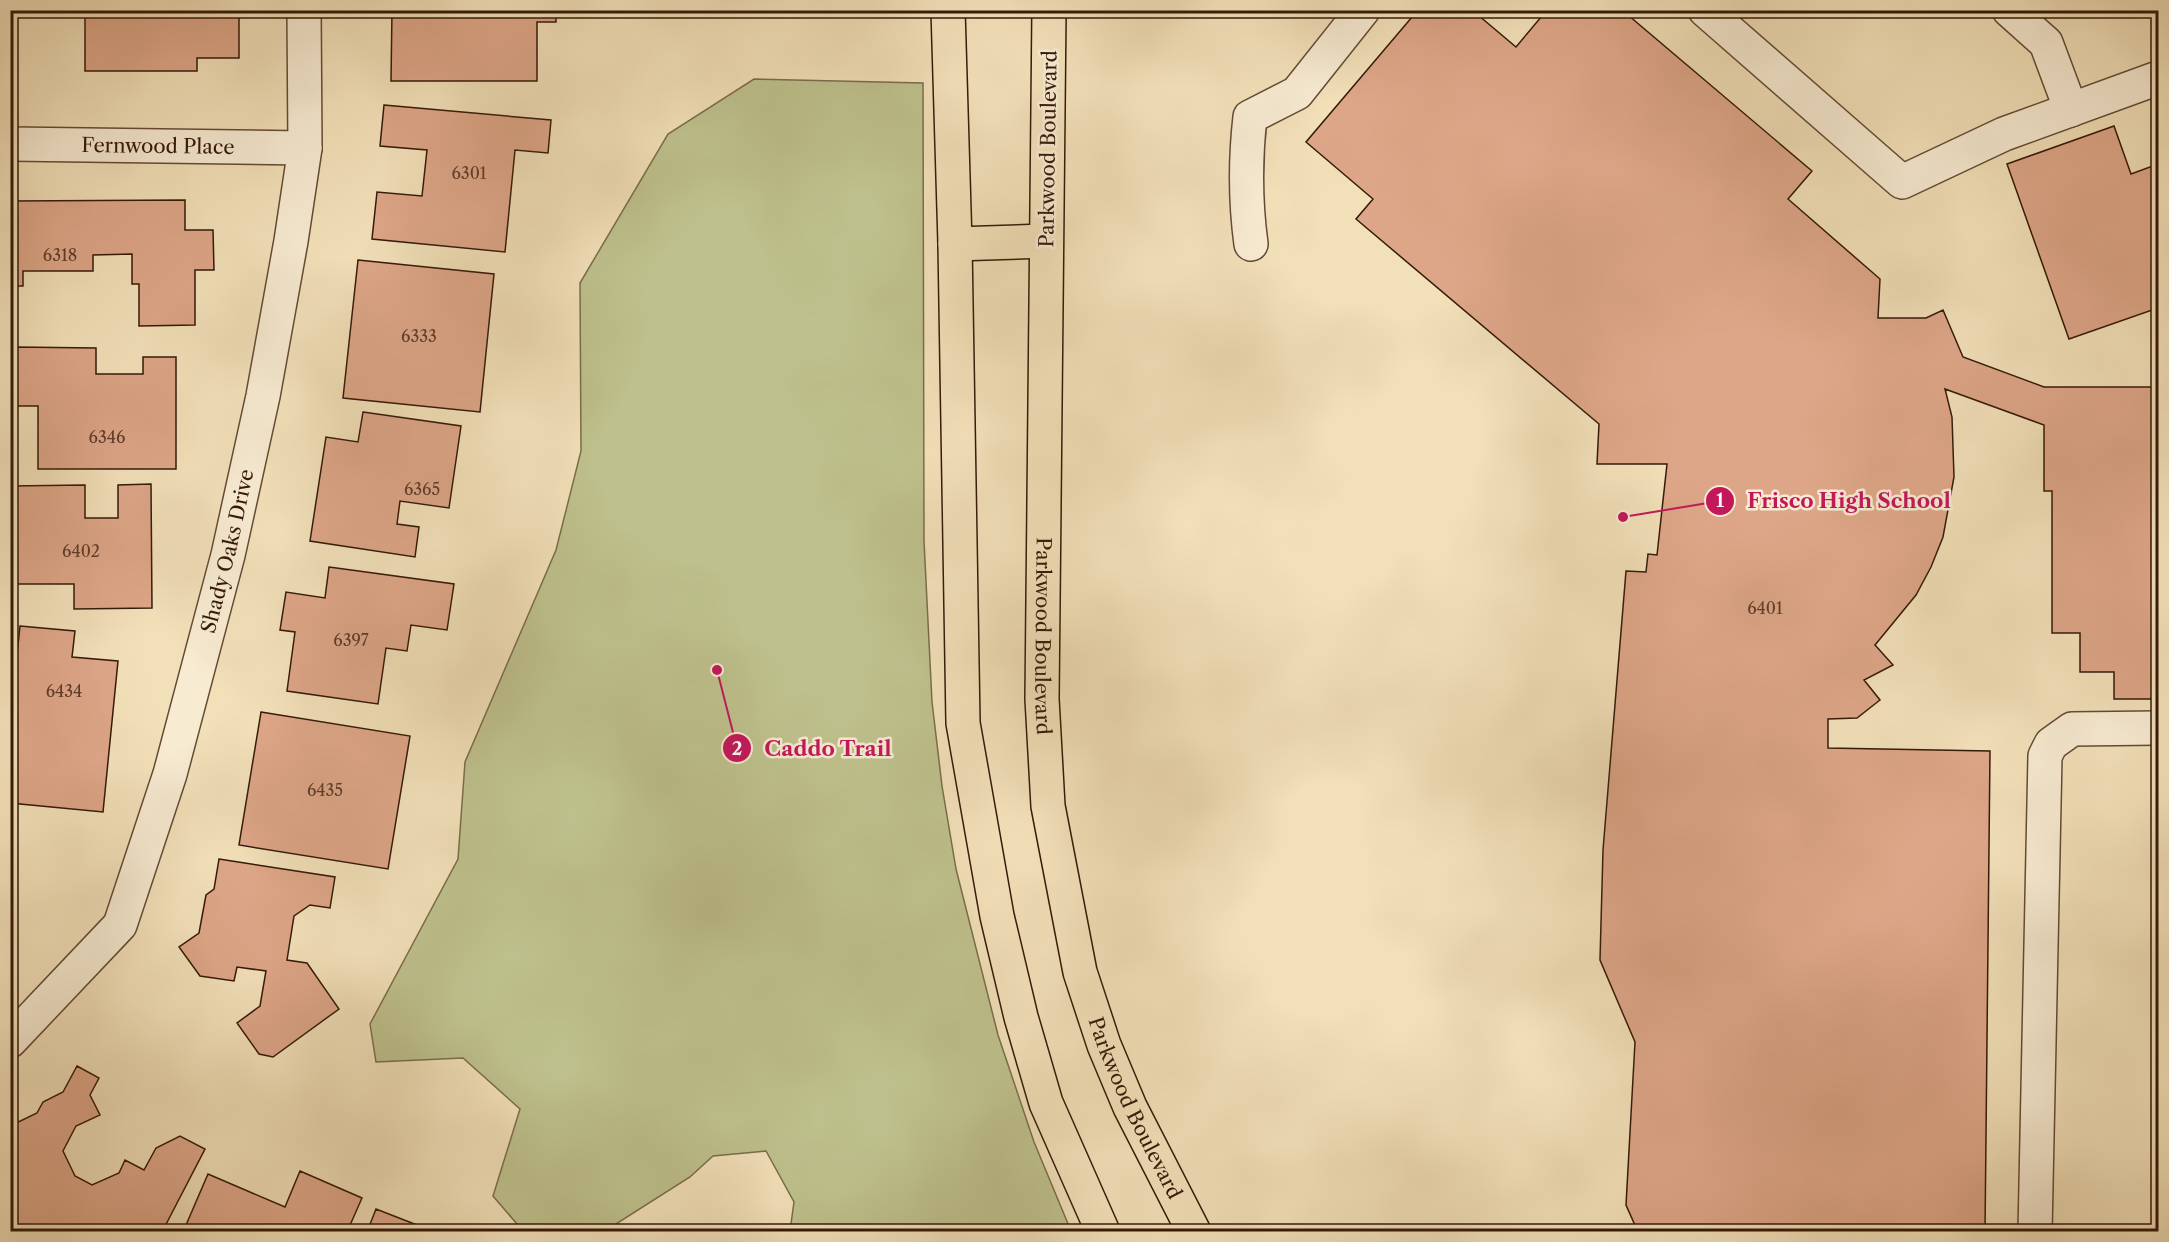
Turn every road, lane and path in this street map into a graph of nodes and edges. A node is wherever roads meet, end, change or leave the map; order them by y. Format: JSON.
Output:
{"nodes":[{"id":1,"x":304,"y":10,"type":"edge"},
{"id":2,"x":948,"y":10,"type":"edge"},
{"id":3,"x":1049,"y":10,"type":"edge"},
{"id":4,"x":1363,"y":10,"type":"edge"},
{"id":5,"x":1705,"y":10,"type":"edge"},
{"id":6,"x":2009,"y":10,"type":"edge"},
{"id":7,"x":2158,"y":78,"type":"edge"},
{"id":8,"x":2071,"y":110,"type":"junction"},
{"id":9,"x":10,"y":144,"type":"edge"},
{"id":10,"x":305,"y":148,"type":"junction"},
{"id":11,"x":1045,"y":241,"type":"junction"},
{"id":12,"x":955,"y":244,"type":"junction"},
{"id":13,"x":1251,"y":244,"type":"dead end"},
{"id":14,"x":2158,"y":728,"type":"edge"},
{"id":15,"x":10,"y":1041,"type":"edge"},
{"id":16,"x":1103,"y":1232,"type":"edge"},
{"id":17,"x":1194,"y":1232,"type":"edge"},
{"id":18,"x":2035,"y":1232,"type":"edge"}],
"edges":[{"from":1,"to":10,"type":"street","name":"Shady Oaks Drive"},
{"from":2,"to":12,"type":"main road"},
{"from":3,"to":11,"type":"main road","name":"Parkwood Boulevard"},
{"from":4,"to":13,"type":"street"},
{"from":5,"to":8,"type":"street"},
{"from":6,"to":8,"type":"street"},
{"from":7,"to":8,"type":"street"},
{"from":9,"to":10,"type":"street","name":"Fernwood Place"},
{"from":10,"to":15,"type":"street","name":"Shady Oaks Drive"},
{"from":11,"to":12,"type":"main road"},
{"from":11,"to":17,"type":"main road","name":"Parkwood Boulevard"},
{"from":12,"to":16,"type":"main road"},
{"from":14,"to":18,"type":"street"}]}
